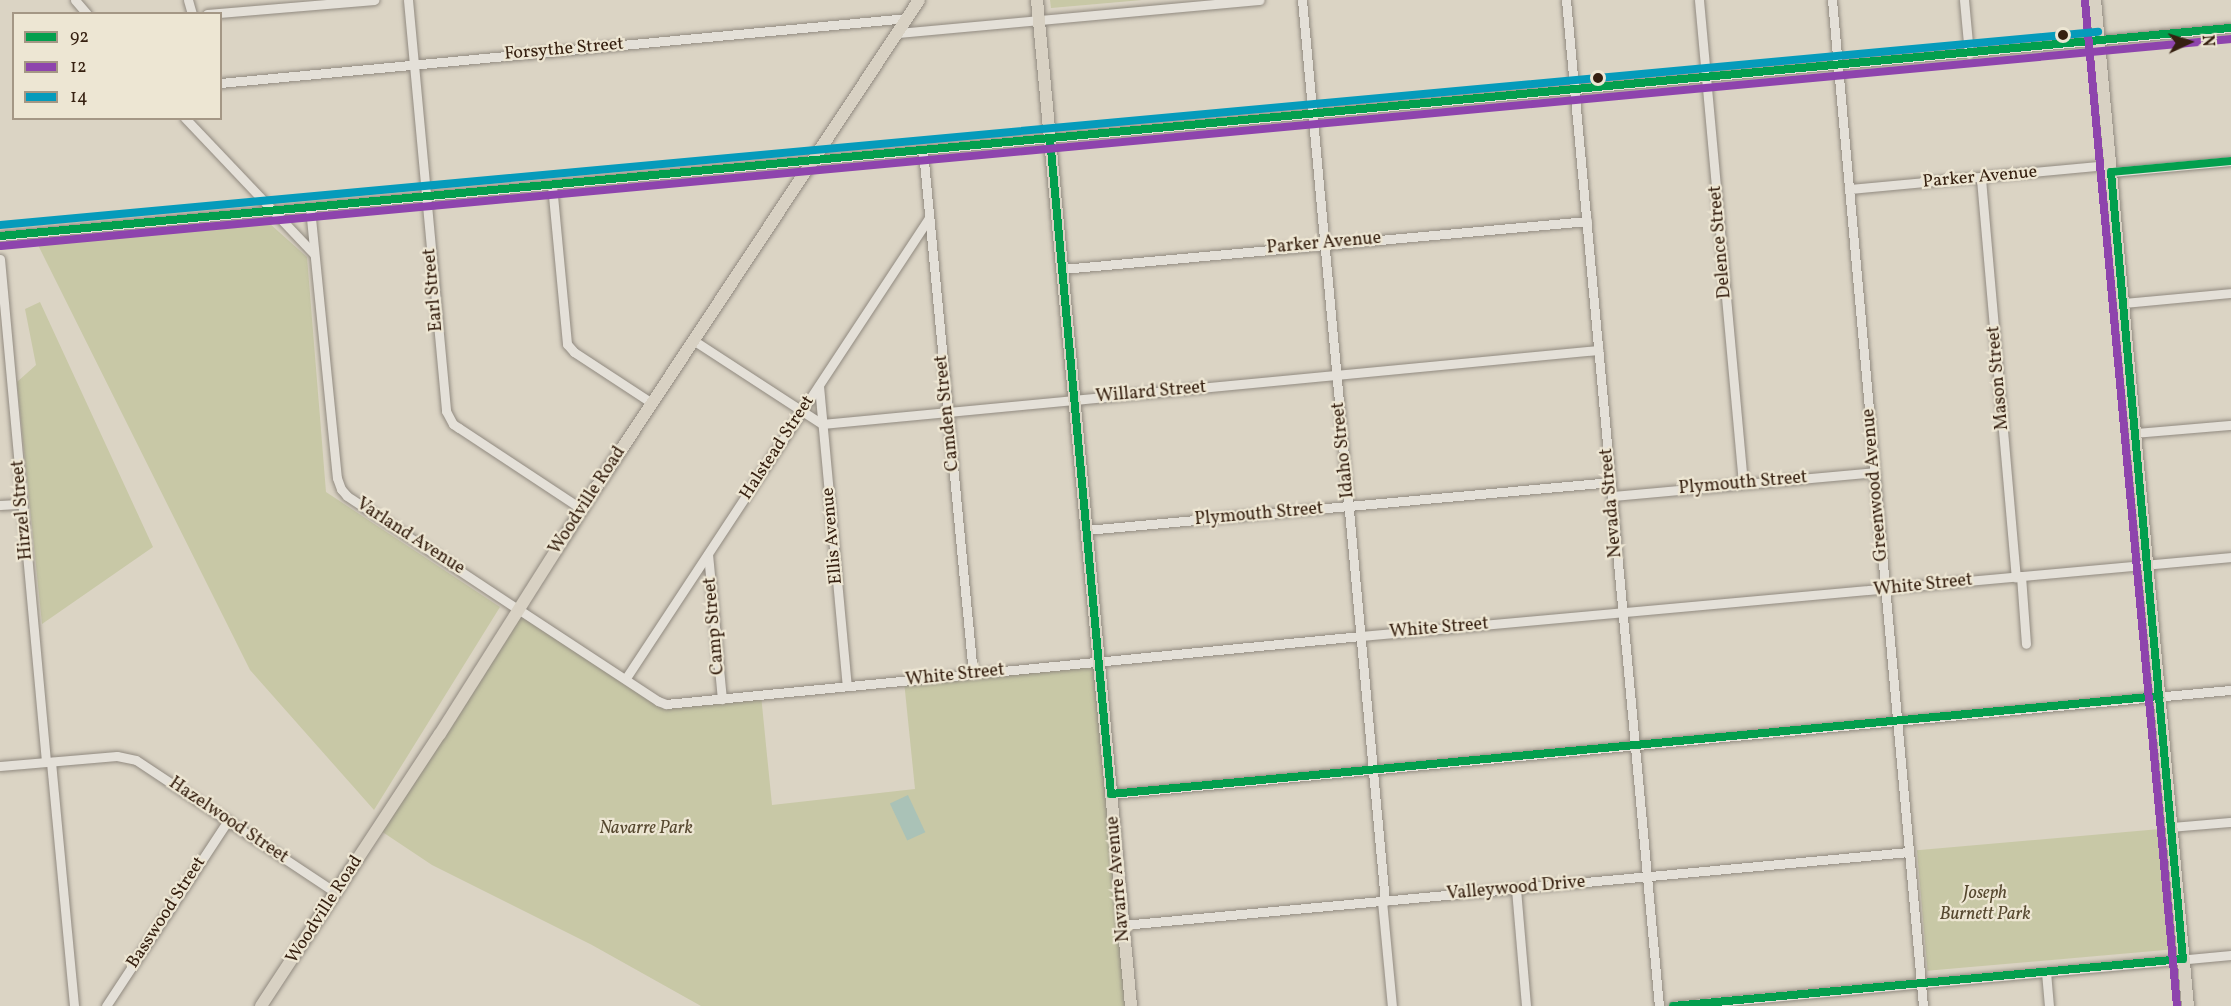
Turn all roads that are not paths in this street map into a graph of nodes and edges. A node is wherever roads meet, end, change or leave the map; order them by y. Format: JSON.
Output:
{"nodes":[{"id":1,"x":75,"y":0,"type":"edge"},
{"id":2,"x":374,"y":0,"type":"edge"},
{"id":3,"x":408,"y":0,"type":"edge"},
{"id":4,"x":919,"y":0,"type":"edge"},
{"id":5,"x":1037,"y":0,"type":"edge"},
{"id":6,"x":1260,"y":0,"type":"edge"},
{"id":7,"x":1302,"y":0,"type":"edge"},
{"id":8,"x":1566,"y":0,"type":"edge"},
{"id":9,"x":1699,"y":0,"type":"edge"},
{"id":10,"x":1832,"y":0,"type":"edge"},
{"id":11,"x":1964,"y":0,"type":"edge"},
{"id":12,"x":2095,"y":0,"type":"edge"},
{"id":13,"x":340,"y":1,"type":"edge"},
{"id":14,"x":1199,"y":3,"type":"edge"},
{"id":15,"x":271,"y":4,"type":"edge"},
{"id":16,"x":85,"y":12,"type":"edge"},
{"id":17,"x":220,"y":12,"type":"edge"},
{"id":18,"x":907,"y":18,"type":"junction"},
{"id":19,"x":1039,"y":20,"type":"junction"},
{"id":20,"x":2231,"y":22,"type":"edge"},
{"id":21,"x":2227,"y":29,"type":"edge"},
{"id":22,"x":897,"y":33,"type":"junction"},
{"id":23,"x":2099,"y":42,"type":"junction"},
{"id":24,"x":1969,"y":54,"type":"junction"},
{"id":25,"x":414,"y":65,"type":"junction"},
{"id":26,"x":1838,"y":66,"type":"junction"},
{"id":27,"x":1706,"y":79,"type":"junction"},
{"id":28,"x":222,"y":83,"type":"edge"},
{"id":29,"x":1575,"y":91,"type":"junction"},
{"id":30,"x":1312,"y":115,"type":"junction"},
{"id":31,"x":187,"y":120,"type":"edge"},
{"id":32,"x":1050,"y":139,"type":"junction"},
{"id":33,"x":922,"y":151,"type":"junction"},
{"id":34,"x":814,"y":161,"type":"junction"},
{"id":35,"x":2231,"y":161,"type":"edge"},
{"id":36,"x":2110,"y":168,"type":"junction"},
{"id":37,"x":1981,"y":178,"type":"junction"},
{"id":38,"x":552,"y":185,"type":"junction"},
{"id":39,"x":1849,"y":189,"type":"junction"},
{"id":40,"x":426,"y":197,"type":"junction"},
{"id":41,"x":310,"y":208,"type":"junction"},
{"id":42,"x":271,"y":211,"type":"junction"},
{"id":43,"x":929,"y":218,"type":"junction"},
{"id":44,"x":1587,"y":221,"type":"junction"},
{"id":45,"x":0,"y":236,"type":"edge"},
{"id":46,"x":1324,"y":244,"type":"junction"},
{"id":47,"x":314,"y":253,"type":"junction"},
{"id":48,"x":0,"y":259,"type":"edge"},
{"id":49,"x":1062,"y":269,"type":"junction"},
{"id":50,"x":2231,"y":293,"type":"edge"},
{"id":51,"x":2123,"y":303,"type":"junction"},
{"id":52,"x":693,"y":340,"type":"junction"},
{"id":53,"x":1598,"y":350,"type":"junction"},
{"id":54,"x":1336,"y":375,"type":"junction"},
{"id":55,"x":819,"y":386,"type":"junction"},
{"id":56,"x":1074,"y":400,"type":"junction"},
{"id":57,"x":652,"y":403,"type":"junction"},
{"id":58,"x":802,"y":411,"type":"junction"},
{"id":59,"x":948,"y":412,"type":"junction"},
{"id":60,"x":822,"y":424,"type":"junction"},
{"id":61,"x":2231,"y":425,"type":"edge"},
{"id":62,"x":2135,"y":433,"type":"junction"},
{"id":63,"x":1875,"y":472,"type":"junction"},
{"id":64,"x":1611,"y":482,"type":"junction"},
{"id":65,"x":1743,"y":483,"type":"junction"},
{"id":66,"x":1612,"y":496,"type":"junction"},
{"id":67,"x":22,"y":504,"type":"junction"},
{"id":68,"x":0,"y":505,"type":"edge"},
{"id":69,"x":1349,"y":506,"type":"junction"},
{"id":70,"x":582,"y":509,"type":"junction"},
{"id":71,"x":1086,"y":530,"type":"junction"},
{"id":72,"x":708,"y":554,"type":"junction"},
{"id":73,"x":2231,"y":557,"type":"edge"},
{"id":74,"x":2147,"y":565,"type":"junction"},
{"id":75,"x":2019,"y":576,"type":"junction"},
{"id":76,"x":1886,"y":590,"type":"junction"},
{"id":77,"x":518,"y":609,"type":"junction"},
{"id":78,"x":1623,"y":613,"type":"junction"},
{"id":79,"x":1361,"y":636,"type":"junction"},
{"id":80,"x":2026,"y":645,"type":"dead end"},
{"id":81,"x":1098,"y":662,"type":"junction"},
{"id":82,"x":973,"y":674,"type":"junction"},
{"id":83,"x":626,"y":678,"type":"junction"},
{"id":84,"x":847,"y":686,"type":"junction"},
{"id":85,"x":2231,"y":690,"type":"edge"},
{"id":86,"x":649,"y":695,"type":"joint"},
{"id":87,"x":2159,"y":696,"type":"junction"},
{"id":88,"x":722,"y":699,"type":"junction"},
{"id":89,"x":1897,"y":720,"type":"junction"},
{"id":90,"x":1635,"y":744,"type":"junction"},
{"id":91,"x":48,"y":762,"type":"junction"},
{"id":92,"x":0,"y":766,"type":"edge"},
{"id":93,"x":1373,"y":769,"type":"junction"},
{"id":94,"x":1111,"y":794,"type":"junction"},
{"id":95,"x":228,"y":820,"type":"junction"},
{"id":96,"x":2231,"y":822,"type":"edge"},
{"id":97,"x":2171,"y":827,"type":"junction"},
{"id":98,"x":1909,"y":852,"type":"junction"},
{"id":99,"x":1647,"y":876,"type":"junction"},
{"id":100,"x":1516,"y":889,"type":"junction"},
{"id":101,"x":336,"y":893,"type":"junction"},
{"id":102,"x":1383,"y":901,"type":"junction"},
{"id":103,"x":1123,"y":925,"type":"junction"},
{"id":104,"x":2231,"y":955,"type":"edge"},
{"id":105,"x":2183,"y":959,"type":"junction"},
{"id":106,"x":2046,"y":972,"type":"junction"},
{"id":107,"x":1921,"y":983,"type":"junction"},
{"id":108,"x":1791,"y":995,"type":"junction"},
{"id":109,"x":74,"y":1006,"type":"edge"},
{"id":110,"x":106,"y":1006,"type":"edge"},
{"id":111,"x":261,"y":1006,"type":"edge"},
{"id":112,"x":1131,"y":1006,"type":"edge"},
{"id":113,"x":1392,"y":1006,"type":"edge"},
{"id":114,"x":1527,"y":1006,"type":"edge"},
{"id":115,"x":1659,"y":1006,"type":"edge"},
{"id":116,"x":1673,"y":1006,"type":"edge"},
{"id":117,"x":1792,"y":1006,"type":"edge"},
{"id":118,"x":1923,"y":1006,"type":"edge"},
{"id":119,"x":2049,"y":1006,"type":"edge"},
{"id":120,"x":2188,"y":1006,"type":"edge"}],
"edges":[{"from":1,"to":16,"type":"street"},
{"from":2,"to":13,"type":"street"},
{"from":3,"to":25,"type":"street","name":"Earl Street"},
{"from":4,"to":18,"type":"main road","name":"Woodville Road"},
{"from":5,"to":19,"type":"main road","name":"Navarre Avenue"},
{"from":6,"to":14,"type":"street"},
{"from":7,"to":30,"type":"street","name":"Idaho Street"},
{"from":8,"to":29,"type":"street","name":"Nevada Street"},
{"from":9,"to":27,"type":"street","name":"Delence Street"},
{"from":10,"to":26,"type":"street","name":"Greenwood Avenue"},
{"from":11,"to":24,"type":"street"},
{"from":12,"to":23,"type":"main road"},
{"from":13,"to":15,"type":"street"},
{"from":14,"to":19,"type":"street"},
{"from":15,"to":17,"type":"street"},
{"from":18,"to":22,"type":"main road","name":"Woodville Road"},
{"from":18,"to":25,"type":"street","name":"Forsythe Street"},
{"from":19,"to":22,"type":"street"},
{"from":19,"to":32,"type":"main road","name":"Navarre Avenue"},
{"from":20,"to":21,"type":"street"},
{"from":21,"to":23,"type":"street"},
{"from":22,"to":34,"type":"main road","name":"Woodville Road"},
{"from":23,"to":24,"type":"street"},
{"from":23,"to":36,"type":"main road"},
{"from":24,"to":26,"type":"street"},
{"from":25,"to":28,"type":"street","name":"Forsythe Street"},
{"from":25,"to":40,"type":"street","name":"Earl Street"},
{"from":26,"to":27,"type":"street"},
{"from":26,"to":39,"type":"street","name":"Greenwood Avenue"},
{"from":27,"to":29,"type":"street"},
{"from":27,"to":65,"type":"street","name":"Delence Street"},
{"from":29,"to":30,"type":"street"},
{"from":29,"to":44,"type":"street","name":"Nevada Street"},
{"from":30,"to":32,"type":"street"},
{"from":30,"to":46,"type":"street","name":"Idaho Street"},
{"from":31,"to":42,"type":"street"},
{"from":32,"to":33,"type":"street"},
{"from":32,"to":49,"type":"main road","name":"Navarre Avenue"},
{"from":33,"to":34,"type":"street"},
{"from":33,"to":43,"type":"street","name":"Camden Street"},
{"from":34,"to":38,"type":"street"},
{"from":34,"to":52,"type":"main road","name":"Woodville Road"},
{"from":35,"to":36,"type":"street","name":"Parker Avenue"},
{"from":36,"to":37,"type":"street","name":"Parker Avenue"},
{"from":36,"to":51,"type":"main road"},
{"from":37,"to":39,"type":"street","name":"Parker Avenue"},
{"from":37,"to":75,"type":"street","name":"Mason Street"},
{"from":38,"to":40,"type":"street"},
{"from":38,"to":57,"type":"street"},
{"from":39,"to":63,"type":"street","name":"Greenwood Avenue"},
{"from":40,"to":41,"type":"street"},
{"from":40,"to":70,"type":"street","name":"Earl Street"},
{"from":41,"to":42,"type":"street"},
{"from":41,"to":47,"type":"street","name":"Varland Avenue"},
{"from":42,"to":45,"type":"street"},
{"from":42,"to":47,"type":"street"},
{"from":43,"to":55,"type":"street","name":"Halstead Street"},
{"from":43,"to":59,"type":"street","name":"Camden Street"},
{"from":44,"to":46,"type":"street","name":"Parker Avenue"},
{"from":44,"to":53,"type":"street","name":"Nevada Street"},
{"from":46,"to":49,"type":"street","name":"Parker Avenue"},
{"from":46,"to":54,"type":"street","name":"Idaho Street"},
{"from":47,"to":77,"type":"street","name":"Varland Avenue"},
{"from":48,"to":67,"type":"street","name":"Hirzel Street"},
{"from":49,"to":56,"type":"main road","name":"Navarre Avenue"},
{"from":50,"to":51,"type":"street"},
{"from":51,"to":62,"type":"main road"},
{"from":52,"to":57,"type":"main road","name":"Woodville Road"},
{"from":52,"to":58,"type":"street"},
{"from":53,"to":54,"type":"street","name":"Willard Street"},
{"from":53,"to":64,"type":"street","name":"Nevada Street"},
{"from":54,"to":56,"type":"street","name":"Willard Street"},
{"from":54,"to":69,"type":"street","name":"Idaho Street"},
{"from":55,"to":58,"type":"street","name":"Halstead Street"},
{"from":55,"to":60,"type":"street","name":"Ellis Avenue"},
{"from":56,"to":59,"type":"street","name":"Willard Street"},
{"from":56,"to":71,"type":"main road","name":"Navarre Avenue"},
{"from":57,"to":70,"type":"main road","name":"Woodville Road"},
{"from":58,"to":60,"type":"street"},
{"from":58,"to":72,"type":"street","name":"Halstead Street"},
{"from":59,"to":60,"type":"street","name":"Willard Street"},
{"from":59,"to":82,"type":"street","name":"Camden Street"},
{"from":60,"to":84,"type":"street","name":"Ellis Avenue"},
{"from":61,"to":62,"type":"street"},
{"from":62,"to":74,"type":"main road"},
{"from":63,"to":65,"type":"street","name":"Plymouth Street"},
{"from":63,"to":76,"type":"street","name":"Greenwood Avenue"},
{"from":64,"to":66,"type":"street","name":"Nevada Street"},
{"from":64,"to":69,"type":"street","name":"Plymouth Street"},
{"from":65,"to":66,"type":"street","name":"Plymouth Street"},
{"from":66,"to":78,"type":"street","name":"Nevada Street"},
{"from":67,"to":68,"type":"street"},
{"from":67,"to":91,"type":"street","name":"Hirzel Street"},
{"from":69,"to":71,"type":"street","name":"Plymouth Street"},
{"from":69,"to":79,"type":"street","name":"Idaho Street"},
{"from":70,"to":77,"type":"main road","name":"Woodville Road"},
{"from":71,"to":81,"type":"main road","name":"Navarre Avenue"},
{"from":72,"to":83,"type":"street","name":"Halstead Street"},
{"from":72,"to":88,"type":"street","name":"Camp Street"},
{"from":73,"to":74,"type":"street","name":"White Street"},
{"from":74,"to":75,"type":"street","name":"White Street"},
{"from":74,"to":87,"type":"main road"},
{"from":75,"to":76,"type":"street","name":"White Street"},
{"from":75,"to":80,"type":"street","name":"Mason Street"},
{"from":76,"to":78,"type":"street","name":"White Street"},
{"from":76,"to":89,"type":"street","name":"Greenwood Avenue"},
{"from":77,"to":83,"type":"street","name":"Varland Avenue"},
{"from":77,"to":101,"type":"main road","name":"Woodville Road"},
{"from":78,"to":79,"type":"street","name":"White Street"},
{"from":78,"to":90,"type":"street","name":"Nevada Street"},
{"from":79,"to":81,"type":"street","name":"White Street"},
{"from":79,"to":93,"type":"street","name":"Idaho Street"},
{"from":81,"to":82,"type":"street","name":"White Street"},
{"from":81,"to":94,"type":"main road","name":"Navarre Avenue"},
{"from":82,"to":84,"type":"street","name":"White Street"},
{"from":83,"to":86,"type":"street","name":"Varland Avenue"},
{"from":84,"to":88,"type":"street","name":"White Street"},
{"from":85,"to":87,"type":"street"},
{"from":86,"to":88,"type":"street","name":"White Street"},
{"from":87,"to":89,"type":"street"},
{"from":87,"to":97,"type":"main road"},
{"from":89,"to":90,"type":"street"},
{"from":89,"to":98,"type":"street","name":"Greenwood Avenue"},
{"from":90,"to":93,"type":"street"},
{"from":90,"to":99,"type":"street","name":"Nevada Street"},
{"from":91,"to":92,"type":"street"},
{"from":91,"to":95,"type":"street","name":"Hazelwood Street"},
{"from":91,"to":109,"type":"street","name":"Hirzel Street"},
{"from":93,"to":94,"type":"street"},
{"from":93,"to":102,"type":"street","name":"Idaho Street"},
{"from":94,"to":103,"type":"main road","name":"Navarre Avenue"},
{"from":95,"to":101,"type":"street","name":"Hazelwood Street"},
{"from":95,"to":110,"type":"street","name":"Basswood Street"},
{"from":96,"to":97,"type":"street"},
{"from":97,"to":105,"type":"main road"},
{"from":98,"to":99,"type":"street","name":"Valleywood Drive"},
{"from":98,"to":107,"type":"street","name":"Greenwood Avenue"},
{"from":99,"to":100,"type":"street","name":"Valleywood Drive"},
{"from":99,"to":115,"type":"street","name":"Nevada Street"},
{"from":100,"to":102,"type":"street","name":"Valleywood Drive"},
{"from":100,"to":114,"type":"street"},
{"from":101,"to":111,"type":"main road","name":"Woodville Road"},
{"from":102,"to":103,"type":"street","name":"Valleywood Drive"},
{"from":102,"to":113,"type":"street","name":"Idaho Street"},
{"from":103,"to":112,"type":"main road","name":"Navarre Avenue"},
{"from":104,"to":105,"type":"street"},
{"from":105,"to":106,"type":"street"},
{"from":105,"to":120,"type":"main road"},
{"from":106,"to":107,"type":"street"},
{"from":106,"to":119,"type":"street"},
{"from":107,"to":108,"type":"street"},
{"from":107,"to":118,"type":"street","name":"Greenwood Avenue"},
{"from":108,"to":116,"type":"street"},
{"from":108,"to":117,"type":"street"}]}
